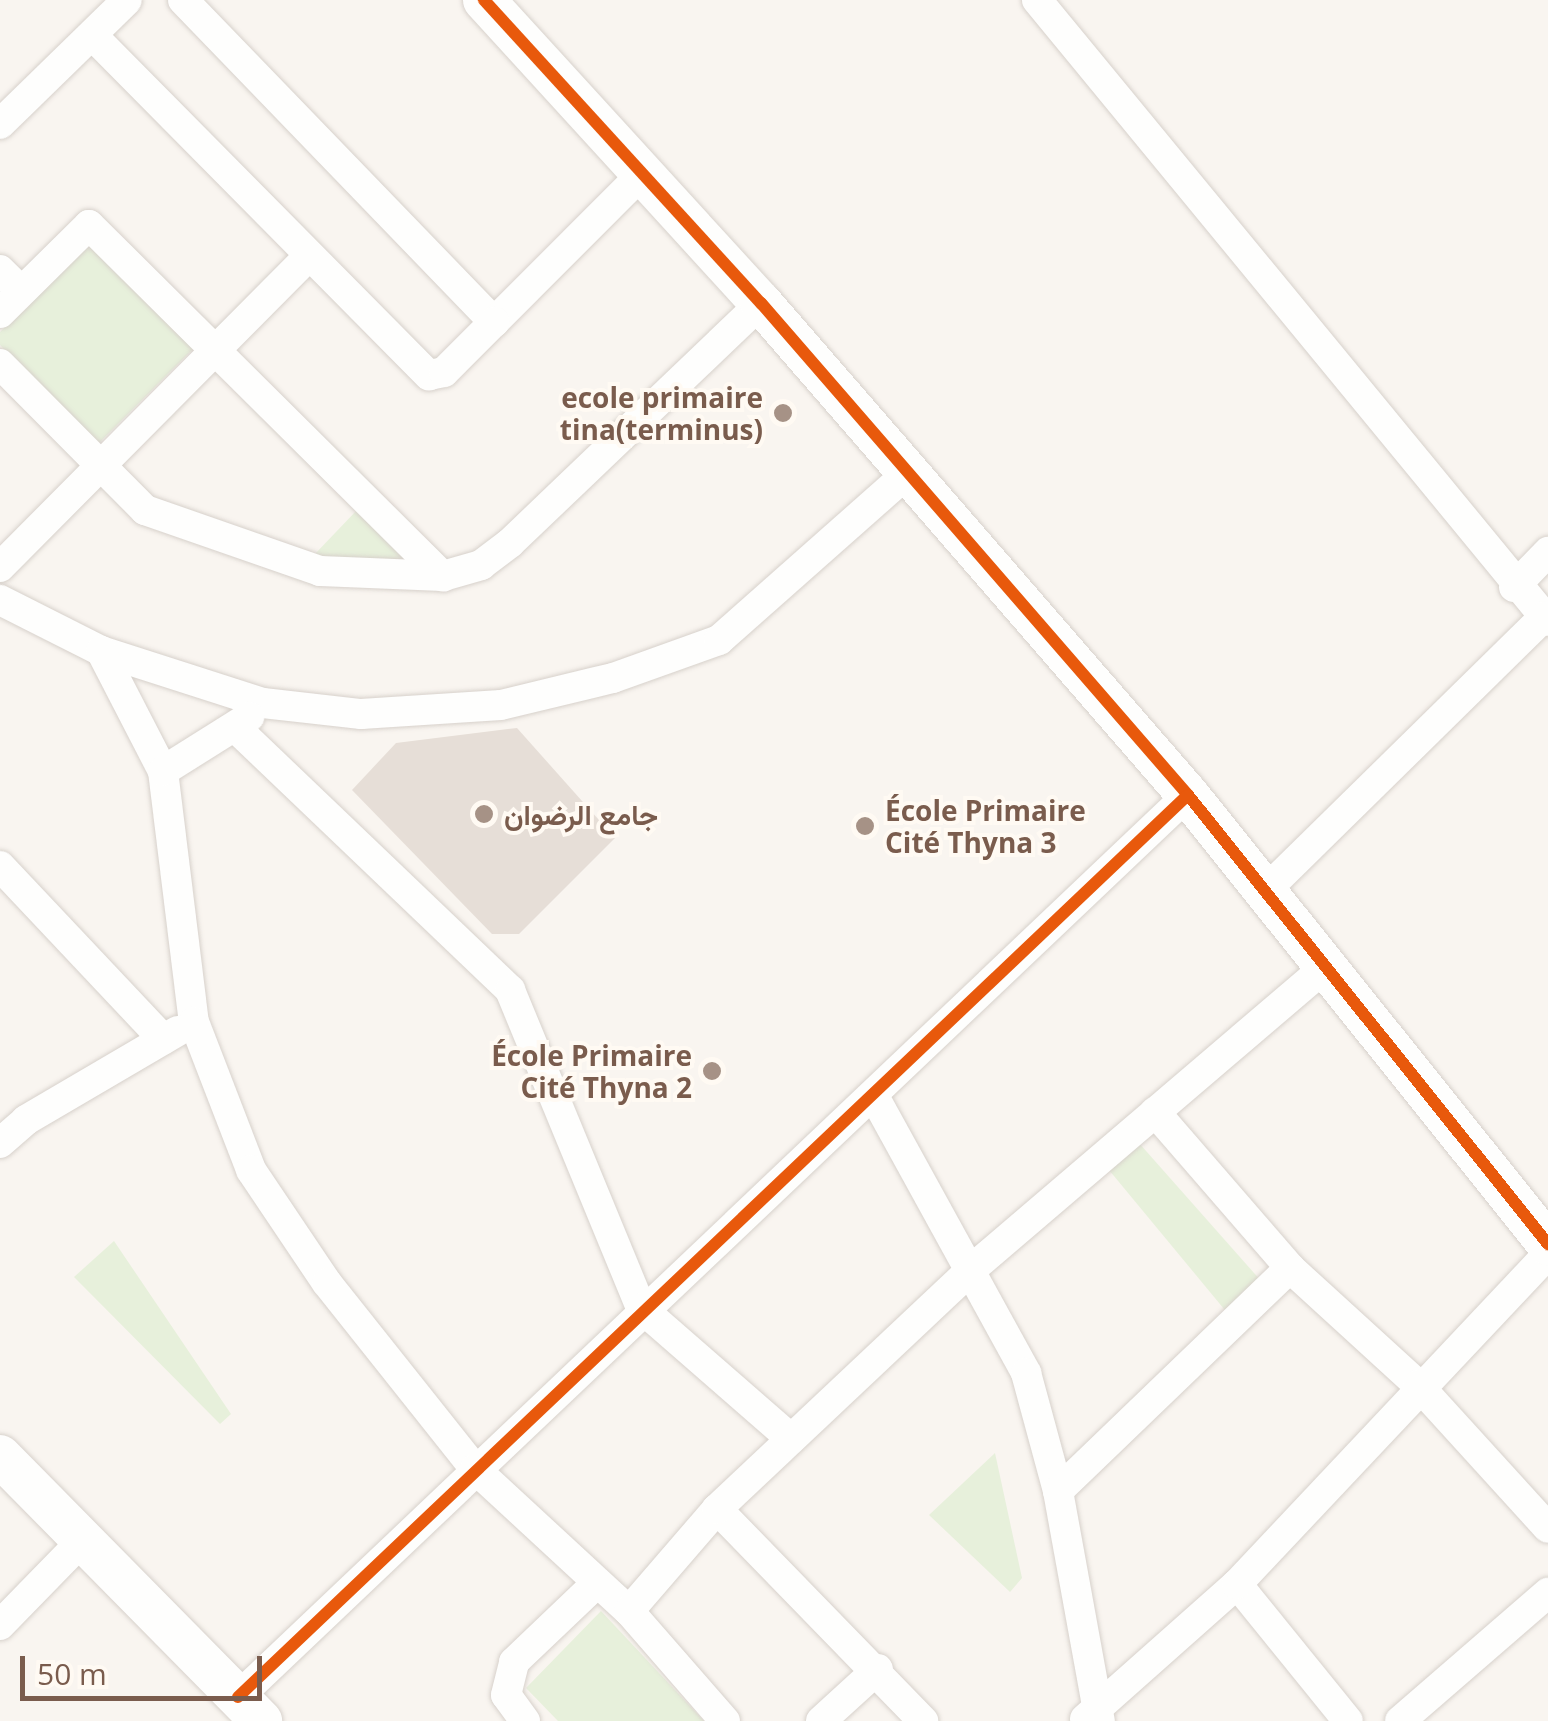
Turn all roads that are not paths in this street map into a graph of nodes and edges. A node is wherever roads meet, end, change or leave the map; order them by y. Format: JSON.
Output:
{"nodes":[{"id":1,"x":127,"y":0,"type":"edge"},
{"id":2,"x":183,"y":0,"type":"edge"},
{"id":3,"x":484,"y":0,"type":"edge"},
{"id":4,"x":1036,"y":0,"type":"edge"},
{"id":5,"x":92,"y":34,"type":"junction"},
{"id":6,"x":0,"y":124,"type":"edge"},
{"id":7,"x":640,"y":176,"type":"junction"},
{"id":8,"x":310,"y":256,"type":"junction"},
{"id":9,"x":7,"y":291,"type":"edge"},
{"id":10,"x":761,"y":303,"type":"junction"},
{"id":11,"x":494,"y":322,"type":"junction"},
{"id":12,"x":214,"y":349,"type":"junction"},
{"id":13,"x":0,"y":364,"type":"edge"},
{"id":14,"x":102,"y":466,"type":"junction"},
{"id":15,"x":910,"y":472,"type":"junction"},
{"id":16,"x":1548,"y":552,"type":"edge"},
{"id":17,"x":0,"y":567,"type":"edge"},
{"id":18,"x":443,"y":576,"type":"junction"},
{"id":19,"x":1514,"y":586,"type":"junction"},
{"id":20,"x":0,"y":600,"type":"edge"},
{"id":21,"x":1546,"y":619,"type":"edge"},
{"id":22,"x":102,"y":652,"type":"junction"},
{"id":23,"x":166,"y":676,"type":"junction"},
{"id":24,"x":263,"y":703,"type":"junction"},
{"id":25,"x":135,"y":726,"type":"junction"},
{"id":26,"x":237,"y":728,"type":"junction"},
{"id":27,"x":163,"y":771,"type":"junction"},
{"id":28,"x":1188,"y":796,"type":"junction"},
{"id":29,"x":0,"y":866,"type":"edge"},
{"id":30,"x":1266,"y":890,"type":"junction"},
{"id":31,"x":1329,"y":964,"type":"junction"},
{"id":32,"x":194,"y":1022,"type":"junction"},
{"id":33,"x":163,"y":1039,"type":"junction"},
{"id":34,"x":874,"y":1098,"type":"junction"},
{"id":35,"x":1155,"y":1112,"type":"junction"},
{"id":36,"x":0,"y":1143,"type":"edge"},
{"id":37,"x":1548,"y":1244,"type":"edge"},
{"id":38,"x":1548,"y":1254,"type":"edge"},
{"id":39,"x":973,"y":1268,"type":"junction"},
{"id":40,"x":1290,"y":1268,"type":"junction"},
{"id":41,"x":641,"y":1308,"type":"junction"},
{"id":42,"x":1418,"y":1385,"type":"junction"},
{"id":43,"x":791,"y":1439,"type":"junction"},
{"id":44,"x":0,"y":1456,"type":"edge"},
{"id":45,"x":475,"y":1469,"type":"junction"},
{"id":46,"x":1058,"y":1491,"type":"junction"},
{"id":47,"x":717,"y":1509,"type":"junction"},
{"id":48,"x":1548,"y":1528,"type":"edge"},
{"id":49,"x":83,"y":1540,"type":"junction"},
{"id":50,"x":597,"y":1584,"type":"junction"},
{"id":51,"x":1237,"y":1584,"type":"junction"},
{"id":52,"x":1548,"y":1593,"type":"edge"},
{"id":53,"x":628,"y":1611,"type":"junction"},
{"id":54,"x":0,"y":1625,"type":"edge"},
{"id":55,"x":878,"y":1669,"type":"junction"},
{"id":56,"x":250,"y":1709,"type":"edge"},
{"id":57,"x":1093,"y":1718,"type":"edge"},
{"id":58,"x":525,"y":1721,"type":"edge"},
{"id":59,"x":725,"y":1721,"type":"edge"},
{"id":60,"x":821,"y":1721,"type":"edge"},
{"id":61,"x":924,"y":1721,"type":"edge"},
{"id":62,"x":1348,"y":1721,"type":"edge"},
{"id":63,"x":1400,"y":1721,"type":"edge"}],
"edges":[{"from":1,"to":5,"type":"street"},
{"from":2,"to":11,"type":"street"},
{"from":3,"to":7,"type":"street"},
{"from":4,"to":19,"type":"street"},
{"from":5,"to":6,"type":"street"},
{"from":5,"to":8,"type":"street"},
{"from":7,"to":10,"type":"street"},
{"from":7,"to":11,"type":"street"},
{"from":8,"to":11,"type":"street"},
{"from":8,"to":12,"type":"street"},
{"from":9,"to":12,"type":"street"},
{"from":10,"to":15,"type":"street"},
{"from":10,"to":18,"type":"street"},
{"from":12,"to":14,"type":"street"},
{"from":12,"to":18,"type":"street"},
{"from":13,"to":14,"type":"street"},
{"from":14,"to":17,"type":"street"},
{"from":14,"to":18,"type":"street"},
{"from":15,"to":24,"type":"street"},
{"from":15,"to":28,"type":"street"},
{"from":16,"to":19,"type":"street"},
{"from":19,"to":21,"type":"street"},
{"from":20,"to":22,"type":"street"},
{"from":21,"to":30,"type":"street"},
{"from":22,"to":23,"type":"street"},
{"from":22,"to":25,"type":"street"},
{"from":23,"to":24,"type":"street"},
{"from":23,"to":25,"type":"street"},
{"from":24,"to":26,"type":"street"},
{"from":25,"to":27,"type":"street"},
{"from":26,"to":27,"type":"street"},
{"from":26,"to":41,"type":"street"},
{"from":27,"to":32,"type":"street"},
{"from":28,"to":30,"type":"street"},
{"from":28,"to":34,"type":"street"},
{"from":29,"to":33,"type":"street"},
{"from":30,"to":31,"type":"street"},
{"from":31,"to":35,"type":"street"},
{"from":31,"to":37,"type":"street"},
{"from":32,"to":33,"type":"street"},
{"from":32,"to":45,"type":"street"},
{"from":33,"to":36,"type":"street"},
{"from":34,"to":39,"type":"street"},
{"from":34,"to":41,"type":"street"},
{"from":35,"to":39,"type":"street"},
{"from":35,"to":40,"type":"street"},
{"from":38,"to":42,"type":"street"},
{"from":39,"to":43,"type":"street"},
{"from":39,"to":46,"type":"street"},
{"from":40,"to":42,"type":"street"},
{"from":40,"to":46,"type":"street"},
{"from":41,"to":43,"type":"street"},
{"from":41,"to":45,"type":"street"},
{"from":42,"to":48,"type":"street"},
{"from":42,"to":51,"type":"street"},
{"from":43,"to":47,"type":"street"},
{"from":44,"to":49,"type":"street"},
{"from":45,"to":50,"type":"street"},
{"from":45,"to":56,"type":"street"},
{"from":46,"to":57,"type":"street"},
{"from":47,"to":53,"type":"street"},
{"from":47,"to":55,"type":"street"},
{"from":49,"to":54,"type":"street"},
{"from":49,"to":56,"type":"street"},
{"from":50,"to":53,"type":"street"},
{"from":50,"to":58,"type":"street"},
{"from":51,"to":57,"type":"street"},
{"from":51,"to":62,"type":"street"},
{"from":52,"to":63,"type":"street"},
{"from":53,"to":59,"type":"street"},
{"from":55,"to":60,"type":"street"},
{"from":55,"to":61,"type":"street"}]}
